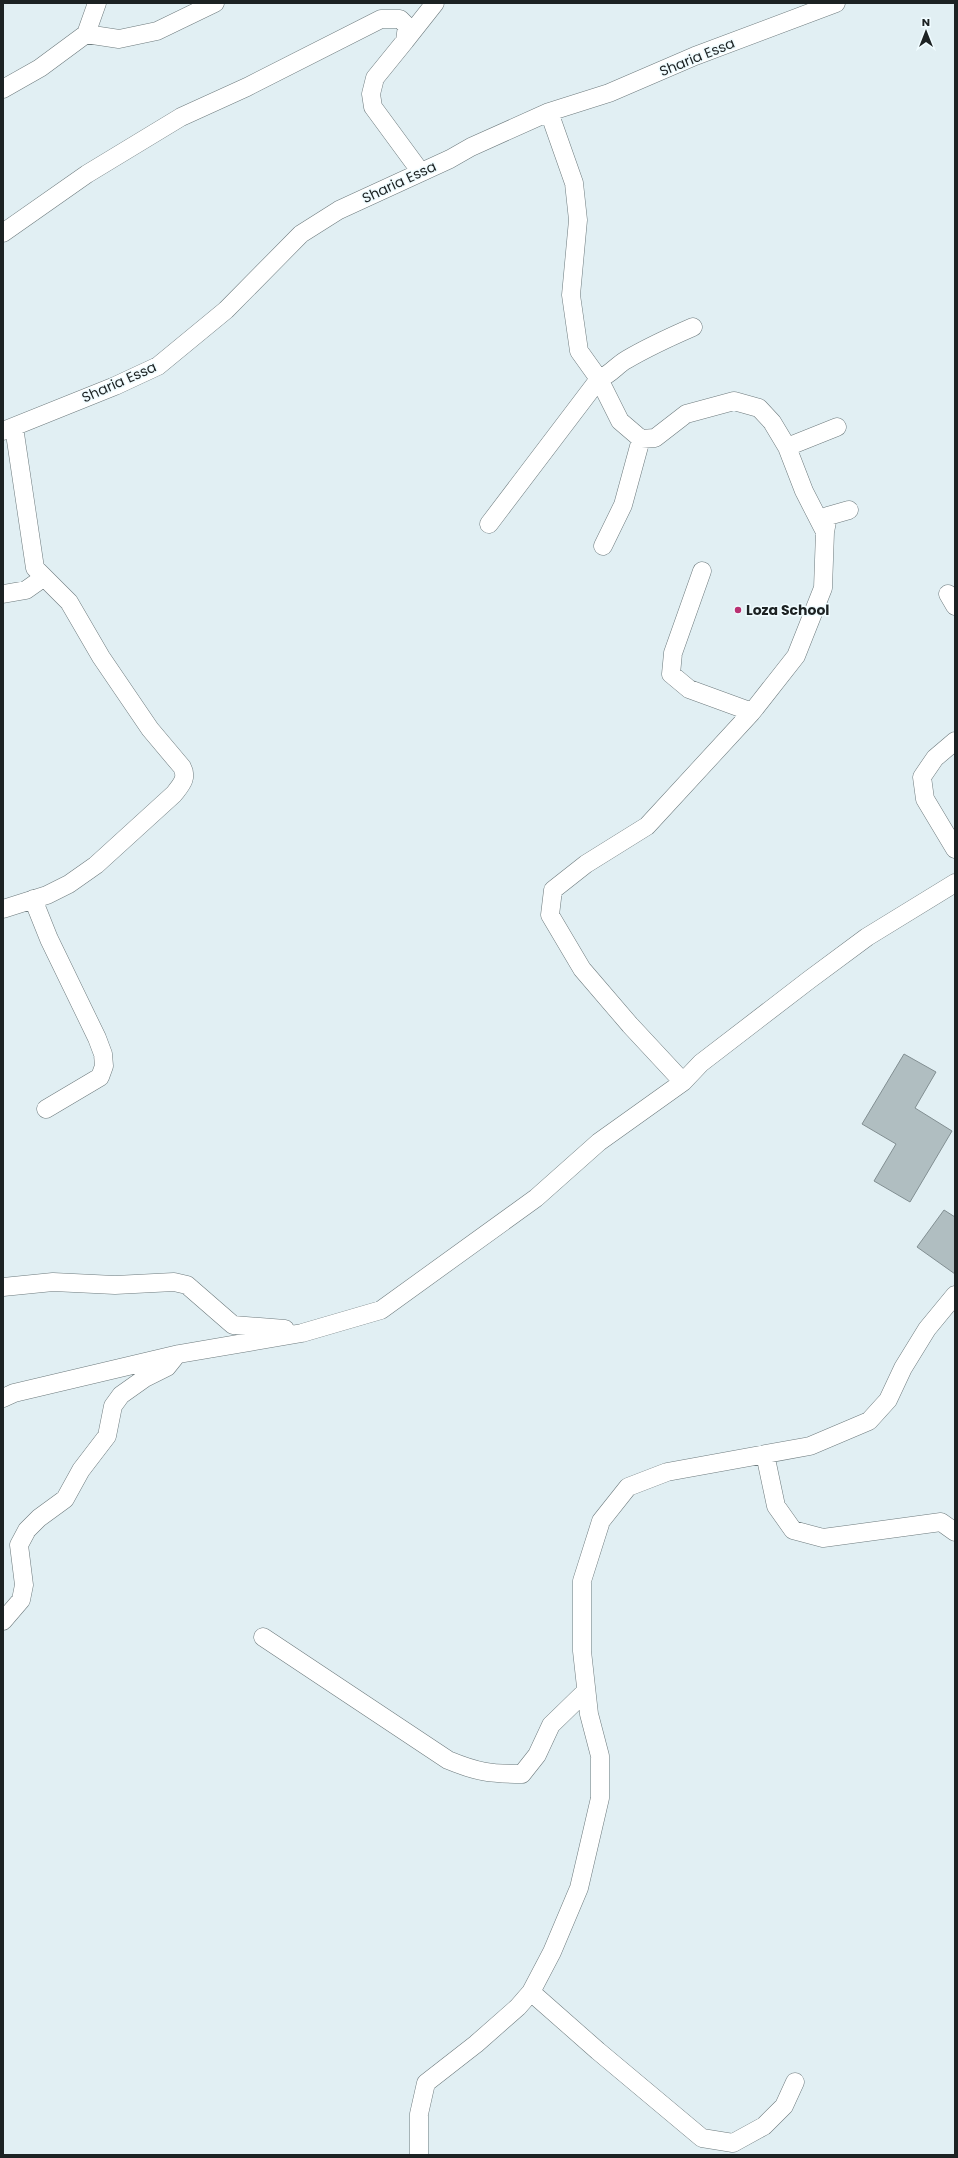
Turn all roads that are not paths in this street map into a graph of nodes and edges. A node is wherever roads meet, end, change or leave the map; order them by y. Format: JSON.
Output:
{"nodes":[{"id":1,"x":97,"y":3,"type":"edge"},
{"id":2,"x":215,"y":3,"type":"edge"},
{"id":3,"x":435,"y":3,"type":"edge"},
{"id":4,"x":836,"y":3,"type":"edge"},
{"id":5,"x":86,"y":34,"type":"junction"},
{"id":6,"x":405,"y":41,"type":"junction"},
{"id":7,"x":3,"y":88,"type":"edge"},
{"id":8,"x":549,"y":112,"type":"junction"},
{"id":9,"x":420,"y":172,"type":"junction"},
{"id":10,"x":3,"y":233,"type":"edge"},
{"id":11,"x":693,"y":327,"type":"dead end"},
{"id":12,"x":599,"y":379,"type":"junction"},
{"id":13,"x":837,"y":427,"type":"dead end"},
{"id":14,"x":8,"y":429,"type":"edge"},
{"id":15,"x":641,"y":439,"type":"junction"},
{"id":16,"x":787,"y":447,"type":"junction"},
{"id":17,"x":849,"y":510,"type":"dead end"},
{"id":18,"x":489,"y":524,"type":"dead end"},
{"id":19,"x":824,"y":532,"type":"junction"},
{"id":20,"x":603,"y":546,"type":"dead end"},
{"id":21,"x":702,"y":571,"type":"dead end"},
{"id":22,"x":43,"y":578,"type":"junction"},
{"id":23,"x":3,"y":594,"type":"edge"},
{"id":24,"x":752,"y":712,"type":"junction"},
{"id":25,"x":955,"y":740,"type":"edge"},
{"id":26,"x":955,"y":849,"type":"edge"},
{"id":27,"x":955,"y":883,"type":"edge"},
{"id":28,"x":33,"y":899,"type":"junction"},
{"id":29,"x":3,"y":909,"type":"edge"},
{"id":30,"x":683,"y":1082,"type":"junction"},
{"id":31,"x":46,"y":1109,"type":"dead end"},
{"id":32,"x":3,"y":1286,"type":"edge"},
{"id":33,"x":955,"y":1295,"type":"edge"},
{"id":34,"x":302,"y":1333,"type":"junction"},
{"id":35,"x":179,"y":1354,"type":"junction"},
{"id":36,"x":3,"y":1398,"type":"edge"},
{"id":37,"x":766,"y":1454,"type":"junction"},
{"id":38,"x":955,"y":1532,"type":"edge"},
{"id":39,"x":3,"y":1621,"type":"edge"},
{"id":40,"x":263,"y":1637,"type":"dead end"},
{"id":41,"x":586,"y":1691,"type":"junction"},
{"id":42,"x":531,"y":1992,"type":"junction"},
{"id":43,"x":795,"y":2082,"type":"dead end"},
{"id":44,"x":419,"y":2155,"type":"edge"}],
"edges":[{"from":1,"to":5,"type":"street"},
{"from":2,"to":5,"type":"street"},
{"from":3,"to":6,"type":"street"},
{"from":4,"to":8,"type":"street","name":"Sharia Essa"},
{"from":5,"to":7,"type":"street"},
{"from":6,"to":9,"type":"street"},
{"from":6,"to":10,"type":"street"},
{"from":8,"to":9,"type":"street","name":"Sharia Essa"},
{"from":8,"to":12,"type":"street"},
{"from":9,"to":14,"type":"street","name":"Sharia Essa"},
{"from":11,"to":12,"type":"street"},
{"from":12,"to":15,"type":"street"},
{"from":12,"to":18,"type":"street"},
{"from":13,"to":16,"type":"street"},
{"from":14,"to":22,"type":"street"},
{"from":15,"to":16,"type":"street"},
{"from":15,"to":20,"type":"street"},
{"from":16,"to":19,"type":"street"},
{"from":17,"to":19,"type":"street"},
{"from":19,"to":24,"type":"street"},
{"from":21,"to":24,"type":"street"},
{"from":22,"to":23,"type":"street"},
{"from":22,"to":28,"type":"street"},
{"from":24,"to":30,"type":"street"},
{"from":25,"to":26,"type":"street"},
{"from":27,"to":30,"type":"street"},
{"from":28,"to":29,"type":"street"},
{"from":28,"to":31,"type":"street"},
{"from":30,"to":34,"type":"street"},
{"from":32,"to":34,"type":"street"},
{"from":33,"to":37,"type":"street"},
{"from":34,"to":35,"type":"street"},
{"from":35,"to":36,"type":"street"},
{"from":35,"to":39,"type":"street"},
{"from":37,"to":38,"type":"street"},
{"from":37,"to":41,"type":"street"},
{"from":40,"to":41,"type":"street"},
{"from":41,"to":42,"type":"street"},
{"from":42,"to":43,"type":"street"},
{"from":42,"to":44,"type":"street"}]}
